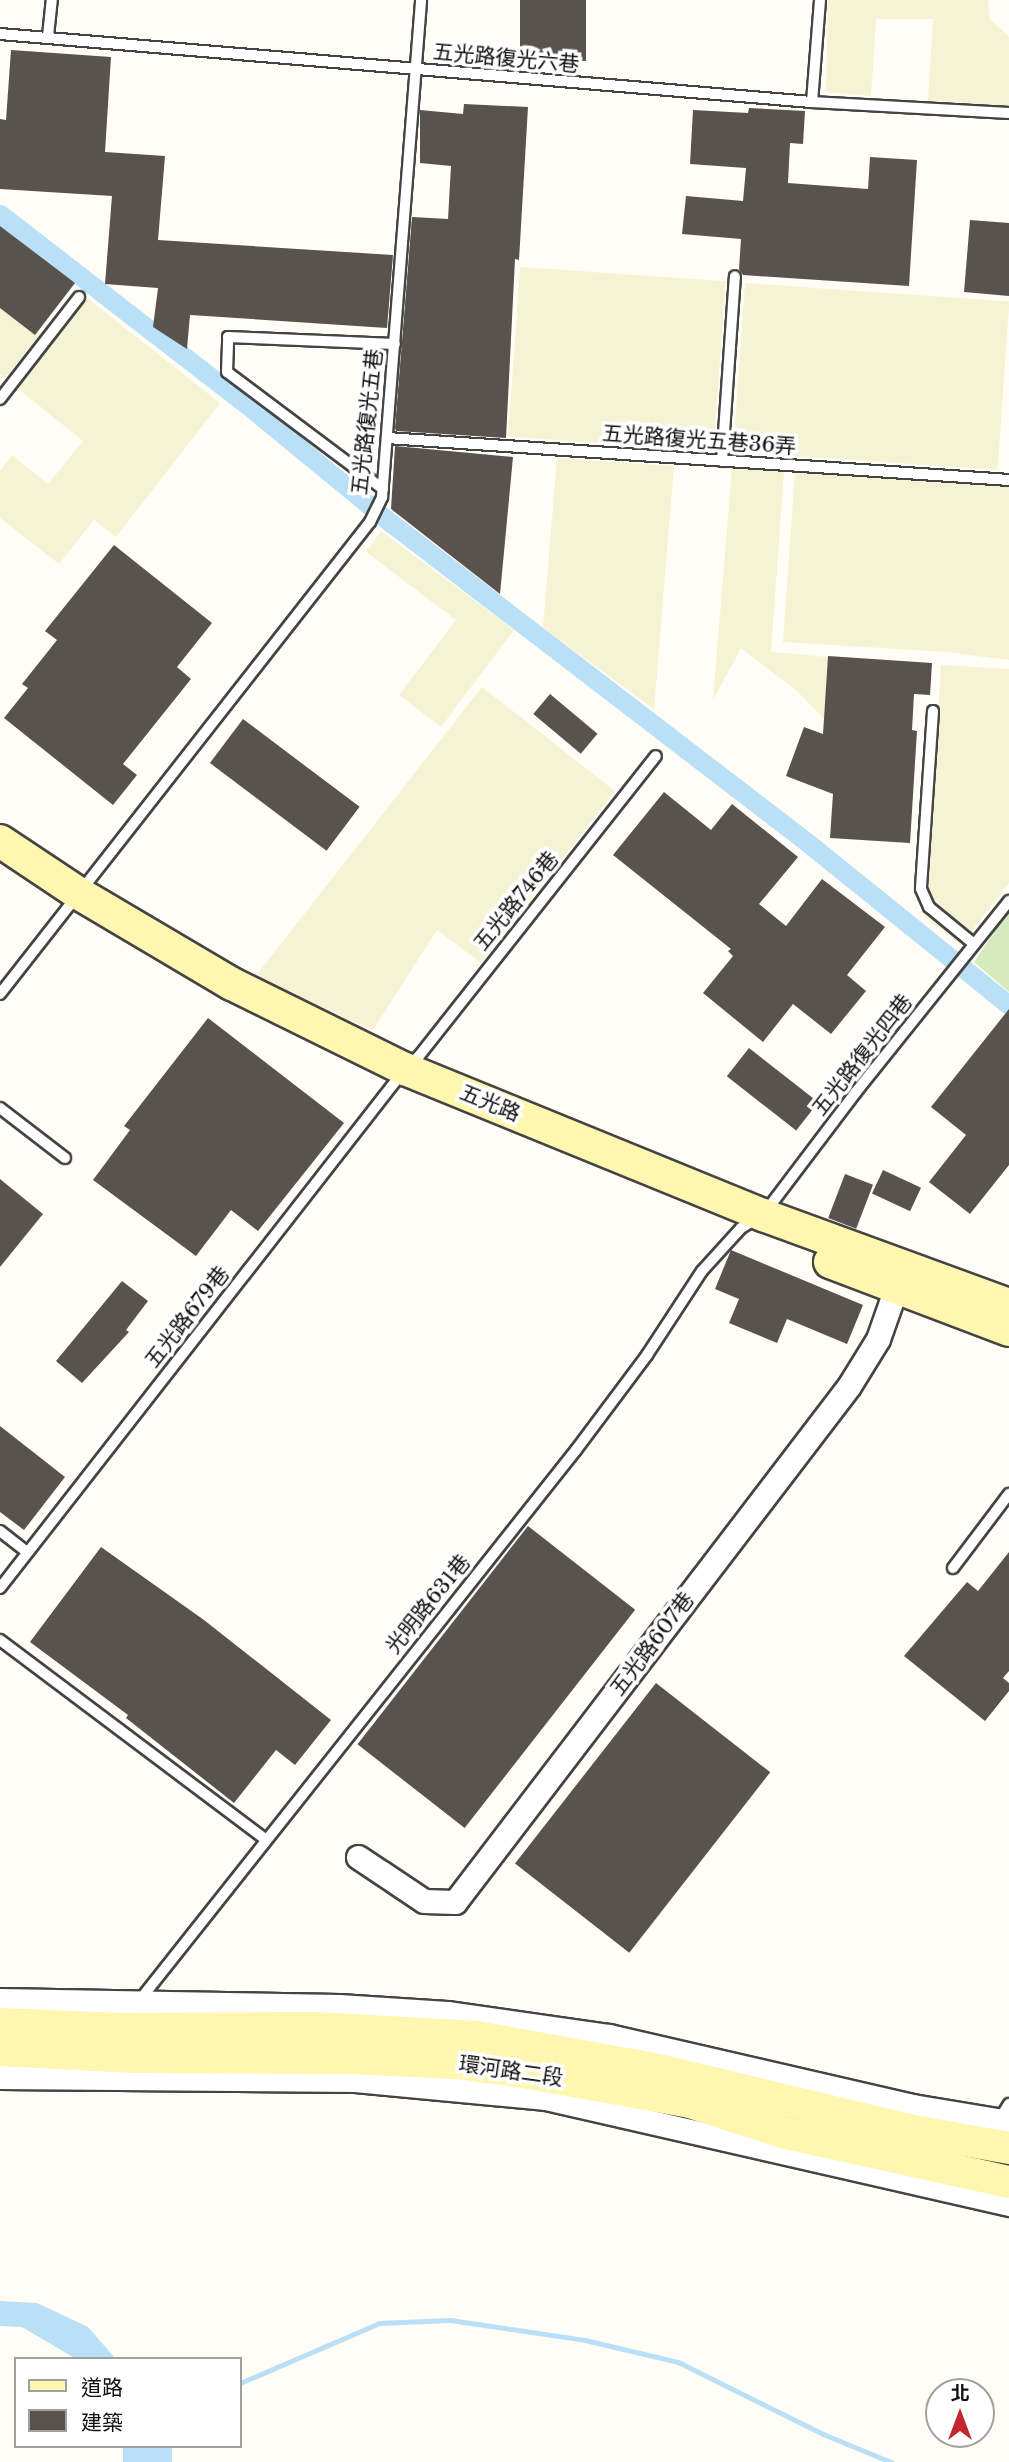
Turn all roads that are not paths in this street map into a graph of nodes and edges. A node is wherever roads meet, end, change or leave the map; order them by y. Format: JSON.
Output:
{"nodes":[{"id":1,"x":52,"y":0,"type":"edge"},
{"id":2,"x":421,"y":0,"type":"edge"},
{"id":3,"x":820,"y":0,"type":"edge"},
{"id":4,"x":0,"y":34,"type":"edge"},
{"id":5,"x":48,"y":36,"type":"junction"},
{"id":6,"x":416,"y":70,"type":"junction"},
{"id":7,"x":812,"y":102,"type":"junction"},
{"id":8,"x":1009,"y":113,"type":"edge"},
{"id":9,"x":735,"y":276,"type":"dead end"},
{"id":10,"x":79,"y":297,"type":"dead end"},
{"id":11,"x":395,"y":344,"type":"junction"},
{"id":12,"x":0,"y":399,"type":"edge"},
{"id":13,"x":387,"y":438,"type":"junction"},
{"id":14,"x":722,"y":461,"type":"junction"},
{"id":15,"x":1009,"y":480,"type":"edge"},
{"id":16,"x":382,"y":493,"type":"junction"},
{"id":17,"x":933,"y":711,"type":"dead end"},
{"id":18,"x":656,"y":756,"type":"dead end"},
{"id":19,"x":0,"y":841,"type":"edge"},
{"id":20,"x":0,"y":866,"type":"edge"},
{"id":21,"x":1009,"y":901,"type":"edge"},
{"id":22,"x":72,"y":902,"type":"junction"},
{"id":23,"x":974,"y":944,"type":"junction"},
{"id":24,"x":0,"y":994,"type":"edge"},
{"id":25,"x":399,"y":1077,"type":"junction"},
{"id":26,"x":0,"y":1108,"type":"edge"},
{"id":27,"x":65,"y":1158,"type":"dead end"},
{"id":28,"x":752,"y":1222,"type":"junction"},
{"id":29,"x":896,"y":1288,"type":"junction"},
{"id":30,"x":1009,"y":1305,"type":"edge"},
{"id":31,"x":1009,"y":1330,"type":"edge"},
{"id":32,"x":1009,"y":1494,"type":"edge"},
{"id":33,"x":0,"y":1531,"type":"edge"},
{"id":34,"x":27,"y":1552,"type":"junction"},
{"id":35,"x":953,"y":1568,"type":"dead end"},
{"id":36,"x":0,"y":1588,"type":"edge"},
{"id":37,"x":0,"y":1640,"type":"edge"},
{"id":38,"x":265,"y":1839,"type":"junction"},
{"id":39,"x":358,"y":1857,"type":"dead end"},
{"id":40,"x":0,"y":2000,"type":"edge"},
{"id":41,"x":139,"y":2001,"type":"junction"},
{"id":42,"x":0,"y":2024,"type":"edge"},
{"id":43,"x":0,"y":2050,"type":"edge"},
{"id":44,"x":0,"y":2077,"type":"edge"},
{"id":45,"x":793,"y":2091,"type":"junction"},
{"id":46,"x":1006,"y":2124,"type":"edge"},
{"id":47,"x":780,"y":2142,"type":"junction"},
{"id":48,"x":905,"y":2144,"type":"junction"},
{"id":49,"x":1009,"y":2182,"type":"edge"},
{"id":50,"x":1009,"y":2204,"type":"edge"}],
"edges":[{"from":1,"to":5,"type":"lane"},
{"from":2,"to":6,"type":"lane","name":"五光路復光五巷"},
{"from":3,"to":7,"type":"lane"},
{"from":4,"to":5,"type":"lane","name":"五光路復光六巷"},
{"from":5,"to":6,"type":"lane","name":"五光路復光六巷"},
{"from":6,"to":7,"type":"lane","name":"五光路復光六巷"},
{"from":6,"to":11,"type":"lane","name":"五光路復光五巷"},
{"from":7,"to":8,"type":"lane","name":"五光路復光六巷"},
{"from":9,"to":14,"type":"lane"},
{"from":10,"to":12,"type":"lane"},
{"from":11,"to":13,"type":"lane","name":"五光路復光五巷"},
{"from":11,"to":16,"type":"lane"},
{"from":13,"to":14,"type":"lane","name":"五光路復光五巷36弄"},
{"from":13,"to":16,"type":"lane","name":"五光路復光五巷"},
{"from":14,"to":15,"type":"lane","name":"五光路復光五巷36弄"},
{"from":16,"to":22,"type":"lane","name":"五光路復光五巷"},
{"from":17,"to":23,"type":"lane"},
{"from":18,"to":25,"type":"lane","name":"五光路746巷"},
{"from":19,"to":22,"type":"street","name":"五光路"},
{"from":20,"to":22,"type":"street","name":"五光路"},
{"from":21,"to":23,"type":"lane","name":"五光路復光四巷"},
{"from":22,"to":24,"type":"lane","name":"五光路復光五巷"},
{"from":22,"to":25,"type":"street","name":"五光路"},
{"from":23,"to":28,"type":"lane","name":"五光路復光四巷"},
{"from":25,"to":28,"type":"street","name":"五光路"},
{"from":25,"to":34,"type":"lane","name":"五光路679巷"},
{"from":26,"to":27,"type":"lane"},
{"from":28,"to":29,"type":"street","name":"五光路"},
{"from":28,"to":30,"type":"street","name":"五光路"},
{"from":28,"to":38,"type":"lane","name":"光明路631巷"},
{"from":29,"to":31,"type":"street","name":"五光路"},
{"from":29,"to":39,"type":"street","name":"五光路607巷"},
{"from":32,"to":35,"type":"lane"},
{"from":33,"to":34,"type":"lane"},
{"from":34,"to":36,"type":"lane","name":"五光路679巷"},
{"from":37,"to":38,"type":"lane"},
{"from":38,"to":41,"type":"lane","name":"光明路631巷"},
{"from":40,"to":41,"type":"street","name":"環河路二段"},
{"from":41,"to":45,"type":"street","name":"環河路二段"},
{"from":42,"to":45,"type":"street","name":"環河路二段"},
{"from":43,"to":47,"type":"street","name":"環河路二段"},
{"from":44,"to":47,"type":"street","name":"環河路二段"},
{"from":45,"to":47,"type":"street"},
{"from":45,"to":48,"type":"street","name":"環河路二段"},
{"from":46,"to":48,"type":"street","name":"環河路二段"},
{"from":47,"to":48,"type":"street","name":"環河路二段"},
{"from":48,"to":49,"type":"street","name":"環河路二段"},
{"from":48,"to":50,"type":"street","name":"環河路二段"}]}
